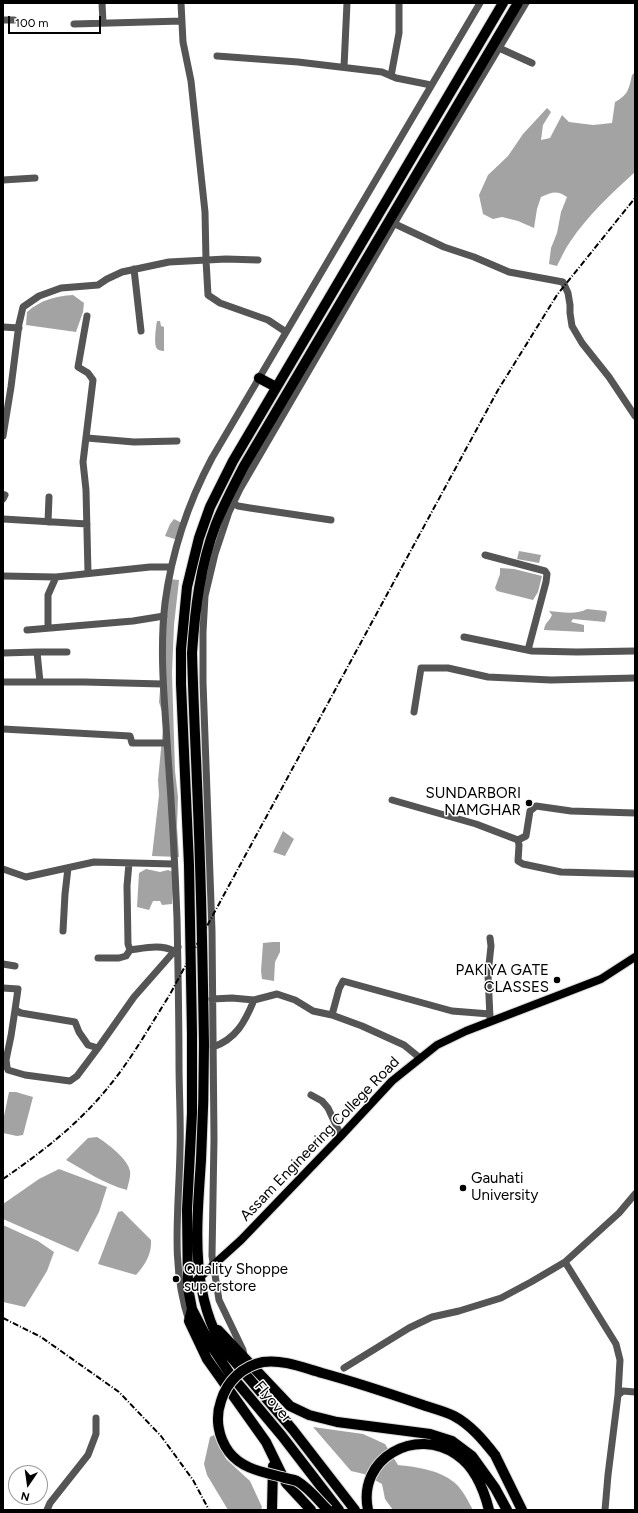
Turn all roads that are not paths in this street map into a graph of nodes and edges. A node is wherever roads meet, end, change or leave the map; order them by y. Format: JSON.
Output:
{"nodes":[{"id":1,"x":102,"y":3,"type":"edge"},
{"id":2,"x":181,"y":3,"type":"edge"},
{"id":3,"x":347,"y":3,"type":"edge"},
{"id":4,"x":399,"y":3,"type":"edge"},
{"id":5,"x":480,"y":3,"type":"edge"},
{"id":6,"x":503,"y":3,"type":"edge"},
{"id":7,"x":518,"y":3,"type":"edge"},
{"id":8,"x":526,"y":3,"type":"edge"},
{"id":9,"x":3,"y":20,"type":"edge"},
{"id":10,"x":14,"y":20,"type":"dead end"},
{"id":11,"x":182,"y":21,"type":"junction"},
{"id":12,"x":103,"y":23,"type":"junction"},
{"id":13,"x":74,"y":24,"type":"dead end"},
{"id":14,"x":499,"y":48,"type":"junction"},
{"id":15,"x":217,"y":56,"type":"dead end"},
{"id":16,"x":532,"y":64,"type":"dead end"},
{"id":17,"x":344,"y":67,"type":"junction"},
{"id":18,"x":391,"y":76,"type":"junction"},
{"id":19,"x":431,"y":85,"type":"junction"},
{"id":20,"x":35,"y":178,"type":"dead end"},
{"id":21,"x":3,"y":180,"type":"edge"},
{"id":22,"x":394,"y":224,"type":"junction"},
{"id":23,"x":206,"y":260,"type":"junction"},
{"id":24,"x":258,"y":260,"type":"dead end"},
{"id":25,"x":134,"y":270,"type":"junction"},
{"id":26,"x":87,"y":316,"type":"dead end"},
{"id":27,"x":3,"y":326,"type":"edge"},
{"id":28,"x":19,"y":328,"type":"junction"},
{"id":29,"x":141,"y":331,"type":"dead end"},
{"id":30,"x":286,"y":332,"type":"junction"},
{"id":31,"x":259,"y":378,"type":"junction"},
{"id":32,"x":276,"y":387,"type":"junction"},
{"id":33,"x":635,"y":416,"type":"edge"},
{"id":34,"x":3,"y":436,"type":"edge"},
{"id":35,"x":87,"y":438,"type":"junction"},
{"id":36,"x":178,"y":441,"type":"dead end"},
{"id":37,"x":49,"y":497,"type":"dead end"},
{"id":38,"x":233,"y":503,"type":"junction"},
{"id":39,"x":3,"y":517,"type":"edge"},
{"id":40,"x":331,"y":520,"type":"dead end"},
{"id":41,"x":48,"y":522,"type":"junction"},
{"id":42,"x":87,"y":524,"type":"junction"},
{"id":43,"x":486,"y":555,"type":"dead end"},
{"id":44,"x":171,"y":567,"type":"junction"},
{"id":45,"x":88,"y":573,"type":"junction"},
{"id":46,"x":3,"y":576,"type":"edge"},
{"id":47,"x":56,"y":577,"type":"junction"},
{"id":48,"x":164,"y":616,"type":"junction"},
{"id":49,"x":48,"y":628,"type":"junction"},
{"id":50,"x":27,"y":630,"type":"dead end"},
{"id":51,"x":464,"y":637,"type":"dead end"},
{"id":52,"x":528,"y":650,"type":"junction"},
{"id":53,"x":635,"y":651,"type":"edge"},
{"id":54,"x":37,"y":652,"type":"junction"},
{"id":55,"x":67,"y":652,"type":"dead end"},
{"id":56,"x":3,"y":653,"type":"edge"},
{"id":57,"x":635,"y":678,"type":"edge"},
{"id":58,"x":3,"y":682,"type":"edge"},
{"id":59,"x":40,"y":682,"type":"junction"},
{"id":60,"x":163,"y":684,"type":"junction"},
{"id":61,"x":414,"y":712,"type":"dead end"},
{"id":62,"x":3,"y":729,"type":"edge"},
{"id":63,"x":167,"y":742,"type":"junction"},
{"id":64,"x":392,"y":800,"type":"dead end"},
{"id":65,"x":635,"y":813,"type":"edge"},
{"id":66,"x":518,"y":840,"type":"junction"},
{"id":67,"x":129,"y":863,"type":"junction"},
{"id":68,"x":174,"y":864,"type":"junction"},
{"id":69,"x":68,"y":868,"type":"junction"},
{"id":70,"x":3,"y":869,"type":"edge"},
{"id":71,"x":635,"y":874,"type":"edge"},
{"id":72,"x":63,"y":931,"type":"dead end"},
{"id":73,"x":490,"y":938,"type":"dead end"},
{"id":74,"x":176,"y":949,"type":"junction"},
{"id":75,"x":130,"y":950,"type":"junction"},
{"id":76,"x":635,"y":957,"type":"edge"},
{"id":77,"x":98,"y":958,"type":"dead end"},
{"id":78,"x":3,"y":964,"type":"edge"},
{"id":79,"x":14,"y":966,"type":"dead end"},
{"id":80,"x":3,"y":988,"type":"edge"},
{"id":81,"x":212,"y":999,"type":"junction"},
{"id":82,"x":254,"y":1000,"type":"junction"},
{"id":83,"x":14,"y":1010,"type":"junction"},
{"id":84,"x":332,"y":1015,"type":"junction"},
{"id":85,"x":490,"y":1018,"type":"junction"},
{"id":86,"x":213,"y":1047,"type":"junction"},
{"id":87,"x":98,"y":1048,"type":"junction"},
{"id":88,"x":420,"y":1058,"type":"junction"},
{"id":89,"x":312,"y":1095,"type":"dead end"},
{"id":90,"x":342,"y":1136,"type":"junction"},
{"id":91,"x":635,"y":1194,"type":"edge"},
{"id":92,"x":565,"y":1262,"type":"junction"},
{"id":93,"x":213,"y":1264,"type":"junction"},
{"id":94,"x":199,"y":1276,"type":"junction"},
{"id":95,"x":188,"y":1288,"type":"junction"},
{"id":96,"x":192,"y":1309,"type":"junction"},
{"id":97,"x":189,"y":1321,"type":"junction"},
{"id":98,"x":211,"y":1323,"type":"junction"},
{"id":99,"x":244,"y":1358,"type":"junction"},
{"id":100,"x":344,"y":1368,"type":"dead end"},
{"id":101,"x":635,"y":1392,"type":"edge"},
{"id":102,"x":618,"y":1395,"type":"junction"},
{"id":103,"x":96,"y":1418,"type":"dead end"},
{"id":104,"x":271,"y":1452,"type":"junction"},
{"id":105,"x":46,"y":1510,"type":"edge"},
{"id":106,"x":272,"y":1510,"type":"edge"},
{"id":107,"x":311,"y":1510,"type":"edge"},
{"id":108,"x":328,"y":1510,"type":"edge"},
{"id":109,"x":338,"y":1510,"type":"edge"},
{"id":110,"x":355,"y":1510,"type":"edge"},
{"id":111,"x":368,"y":1510,"type":"edge"},
{"id":112,"x":489,"y":1510,"type":"edge"},
{"id":113,"x":507,"y":1510,"type":"edge"},
{"id":114,"x":522,"y":1510,"type":"edge"},
{"id":115,"x":605,"y":1510,"type":"edge"}],
"edges":[{"from":1,"to":12,"type":"street"},
{"from":2,"to":11,"type":"street"},
{"from":3,"to":17,"type":"street"},
{"from":4,"to":18,"type":"street"},
{"from":5,"to":19,"type":"street"},
{"from":6,"to":32,"type":"highway"},
{"from":7,"to":94,"type":"highway","name":"Flyover"},
{"from":8,"to":14,"type":"street"},
{"from":9,"to":10,"type":"street"},
{"from":11,"to":12,"type":"street"},
{"from":11,"to":23,"type":"street"},
{"from":12,"to":13,"type":"street"},
{"from":14,"to":16,"type":"street"},
{"from":14,"to":22,"type":"street"},
{"from":15,"to":17,"type":"street"},
{"from":17,"to":18,"type":"street"},
{"from":18,"to":19,"type":"street"},
{"from":19,"to":30,"type":"street"},
{"from":20,"to":21,"type":"street"},
{"from":22,"to":33,"type":"street"},
{"from":22,"to":38,"type":"street"},
{"from":23,"to":24,"type":"street"},
{"from":23,"to":25,"type":"street"},
{"from":23,"to":30,"type":"street"},
{"from":25,"to":28,"type":"street"},
{"from":25,"to":29,"type":"street"},
{"from":26,"to":35,"type":"street"},
{"from":27,"to":28,"type":"street"},
{"from":28,"to":34,"type":"street"},
{"from":30,"to":31,"type":"street"},
{"from":31,"to":32,"type":"highway"},
{"from":31,"to":44,"type":"street"},
{"from":32,"to":95,"type":"highway"},
{"from":35,"to":36,"type":"street"},
{"from":35,"to":42,"type":"street"},
{"from":37,"to":41,"type":"street"},
{"from":38,"to":40,"type":"street"},
{"from":38,"to":81,"type":"street"},
{"from":39,"to":41,"type":"street"},
{"from":41,"to":42,"type":"street"},
{"from":42,"to":45,"type":"street"},
{"from":43,"to":52,"type":"street"},
{"from":44,"to":45,"type":"street"},
{"from":44,"to":48,"type":"street"},
{"from":45,"to":47,"type":"street"},
{"from":46,"to":47,"type":"street"},
{"from":47,"to":49,"type":"street"},
{"from":48,"to":49,"type":"street"},
{"from":48,"to":60,"type":"street"},
{"from":49,"to":50,"type":"street"},
{"from":51,"to":52,"type":"street"},
{"from":52,"to":53,"type":"street"},
{"from":54,"to":55,"type":"street"},
{"from":54,"to":56,"type":"street"},
{"from":54,"to":59,"type":"street"},
{"from":57,"to":61,"type":"street"},
{"from":58,"to":59,"type":"street"},
{"from":59,"to":60,"type":"street"},
{"from":60,"to":63,"type":"street"},
{"from":62,"to":63,"type":"street"},
{"from":63,"to":68,"type":"street"},
{"from":64,"to":66,"type":"street"},
{"from":65,"to":66,"type":"street"},
{"from":66,"to":71,"type":"street"},
{"from":67,"to":68,"type":"street"},
{"from":67,"to":69,"type":"street"},
{"from":67,"to":75,"type":"street"},
{"from":68,"to":74,"type":"street"},
{"from":69,"to":70,"type":"street"},
{"from":69,"to":72,"type":"street"},
{"from":73,"to":85,"type":"street"},
{"from":74,"to":75,"type":"street"},
{"from":74,"to":87,"type":"street"},
{"from":74,"to":97,"type":"street"},
{"from":75,"to":77,"type":"street"},
{"from":76,"to":85,"type":"main road","name":"Assam Engineering College Road"},
{"from":78,"to":79,"type":"street"},
{"from":80,"to":83,"type":"street"},
{"from":81,"to":82,"type":"street"},
{"from":81,"to":86,"type":"street"},
{"from":82,"to":84,"type":"street"},
{"from":82,"to":86,"type":"street"},
{"from":83,"to":87,"type":"street"},
{"from":83,"to":87,"type":"street"},
{"from":84,"to":85,"type":"street"},
{"from":84,"to":88,"type":"street"},
{"from":85,"to":88,"type":"main road","name":"Assam Engineering College Road"},
{"from":86,"to":93,"type":"street"},
{"from":88,"to":90,"type":"main road","name":"Assam Engineering College Road"},
{"from":89,"to":90,"type":"street"},
{"from":90,"to":93,"type":"main road","name":"Assam Engineering College Road"},
{"from":91,"to":92,"type":"street"},
{"from":92,"to":100,"type":"street"},
{"from":92,"to":102,"type":"street"},
{"from":93,"to":94,"type":"main road","name":"Assam Engineering College Road"},
{"from":93,"to":99,"type":"street"},
{"from":94,"to":95,"type":"main road","name":"Assam Engineering College Road"},
{"from":94,"to":98,"type":"highway","name":"Flyover"},
{"from":95,"to":96,"type":"highway"},
{"from":96,"to":97,"type":"highway"},
{"from":96,"to":109,"type":"highway","name":"Flyover"},
{"from":97,"to":104,"type":"highway"},
{"from":98,"to":99,"type":"highway"},
{"from":98,"to":110,"type":"highway","name":"Flyover"},
{"from":99,"to":113,"type":"highway"},
{"from":101,"to":102,"type":"street"},
{"from":102,"to":115,"type":"street"},
{"from":103,"to":105,"type":"street"},
{"from":104,"to":106,"type":"highway"},
{"from":104,"to":107,"type":"highway"},
{"from":108,"to":114,"type":"highway","bridge":true},
{"from":111,"to":112,"type":"highway"}]}
